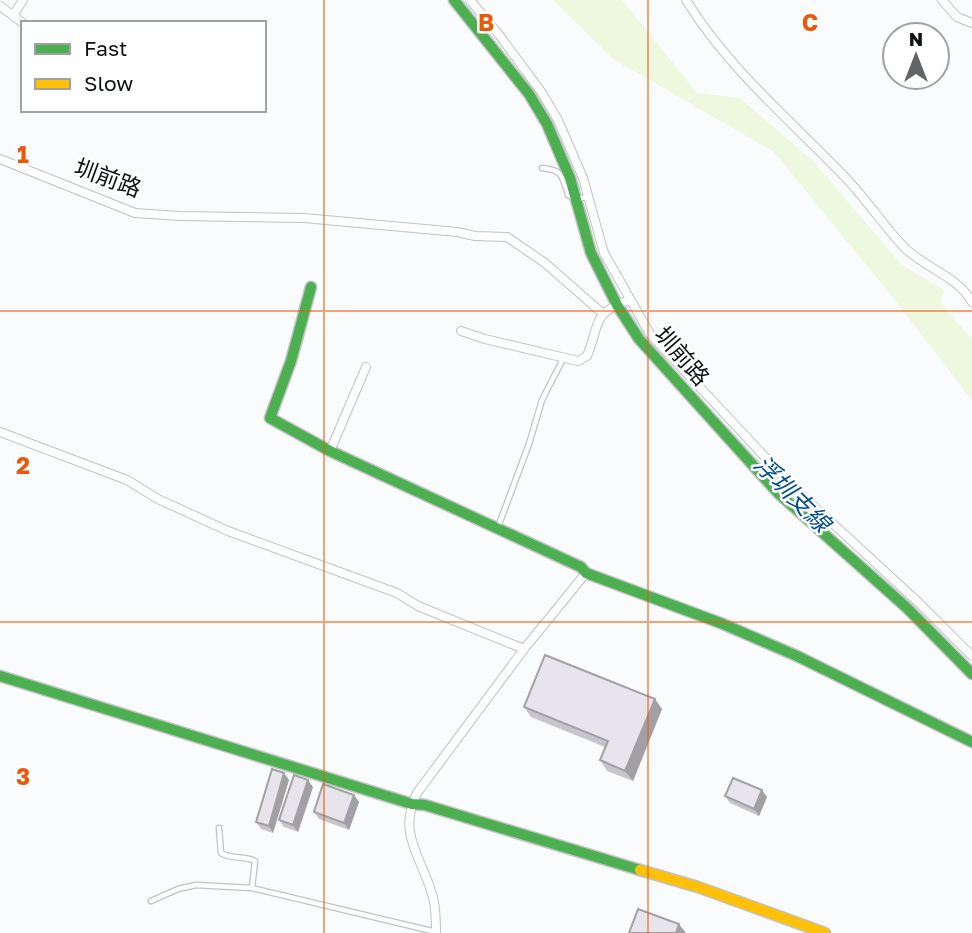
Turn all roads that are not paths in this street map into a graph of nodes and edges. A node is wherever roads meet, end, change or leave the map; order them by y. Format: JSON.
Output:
{"nodes":[{"id":1,"x":23,"y":0,"type":"edge"},
{"id":2,"x":454,"y":0,"type":"edge"},
{"id":3,"x":470,"y":0,"type":"edge"},
{"id":4,"x":686,"y":0,"type":"edge"},
{"id":5,"x":942,"y":0,"type":"edge"},
{"id":6,"x":0,"y":6,"type":"edge"},
{"id":7,"x":14,"y":14,"type":"junction"},
{"id":8,"x":21,"y":21,"type":"edge"},
{"id":9,"x":972,"y":23,"type":"edge"},
{"id":10,"x":0,"y":159,"type":"edge"},
{"id":11,"x":542,"y":167,"type":"dead end"},
{"id":12,"x":589,"y":197,"type":"junction"},
{"id":13,"x":576,"y":199,"type":"junction"},
{"id":14,"x":311,"y":287,"type":"dead end"},
{"id":15,"x":629,"y":300,"type":"junction"},
{"id":16,"x":972,"y":302,"type":"edge"},
{"id":17,"x":617,"y":305,"type":"junction"},
{"id":18,"x":602,"y":313,"type":"junction"},
{"id":19,"x":461,"y":331,"type":"dead end"},
{"id":20,"x":563,"y":359,"type":"junction"},
{"id":21,"x":366,"y":367,"type":"dead end"},
{"id":22,"x":0,"y":432,"type":"edge"},
{"id":23,"x":330,"y":450,"type":"junction"},
{"id":24,"x":497,"y":528,"type":"junction"},
{"id":25,"x":586,"y":573,"type":"junction"},
{"id":26,"x":524,"y":649,"type":"junction"},
{"id":27,"x":972,"y":656,"type":"edge"},
{"id":28,"x":972,"y":674,"type":"edge"},
{"id":29,"x":0,"y":676,"type":"edge"},
{"id":30,"x":972,"y":741,"type":"edge"},
{"id":31,"x":412,"y":804,"type":"junction"},
{"id":32,"x":219,"y":828,"type":"dead end"},
{"id":33,"x":252,"y":888,"type":"junction"},
{"id":34,"x":151,"y":901,"type":"dead end"},
{"id":35,"x":436,"y":933,"type":"edge"},
{"id":36,"x":825,"y":933,"type":"edge"}],
"edges":[{"from":1,"to":7,"type":"street"},
{"from":2,"to":13,"type":"street","name":"圳前路"},
{"from":3,"to":12,"type":"street","name":"圳前路"},
{"from":4,"to":16,"type":"street"},
{"from":5,"to":9,"type":"street"},
{"from":6,"to":7,"type":"street"},
{"from":7,"to":8,"type":"street"},
{"from":10,"to":18,"type":"street","name":"圳前路"},
{"from":11,"to":13,"type":"lane"},
{"from":12,"to":13,"type":"lane"},
{"from":12,"to":15,"type":"street","name":"圳前路"},
{"from":13,"to":17,"type":"street","name":"圳前路"},
{"from":14,"to":23,"type":"street"},
{"from":15,"to":17,"type":"street"},
{"from":15,"to":27,"type":"street","name":"圳前路"},
{"from":17,"to":18,"type":"street"},
{"from":17,"to":28,"type":"street","name":"圳前路"},
{"from":18,"to":20,"type":"street"},
{"from":19,"to":20,"type":"street"},
{"from":20,"to":24,"type":"lane"},
{"from":21,"to":23,"type":"street"},
{"from":22,"to":26,"type":"street"},
{"from":23,"to":24,"type":"street"},
{"from":24,"to":25,"type":"street"},
{"from":25,"to":26,"type":"street"},
{"from":25,"to":30,"type":"street"},
{"from":26,"to":31,"type":"street"},
{"from":29,"to":31,"type":"street"},
{"from":31,"to":35,"type":"street"},
{"from":31,"to":36,"type":"street"},
{"from":32,"to":33,"type":"lane"},
{"from":33,"to":34,"type":"lane"},
{"from":33,"to":35,"type":"lane"}]}
